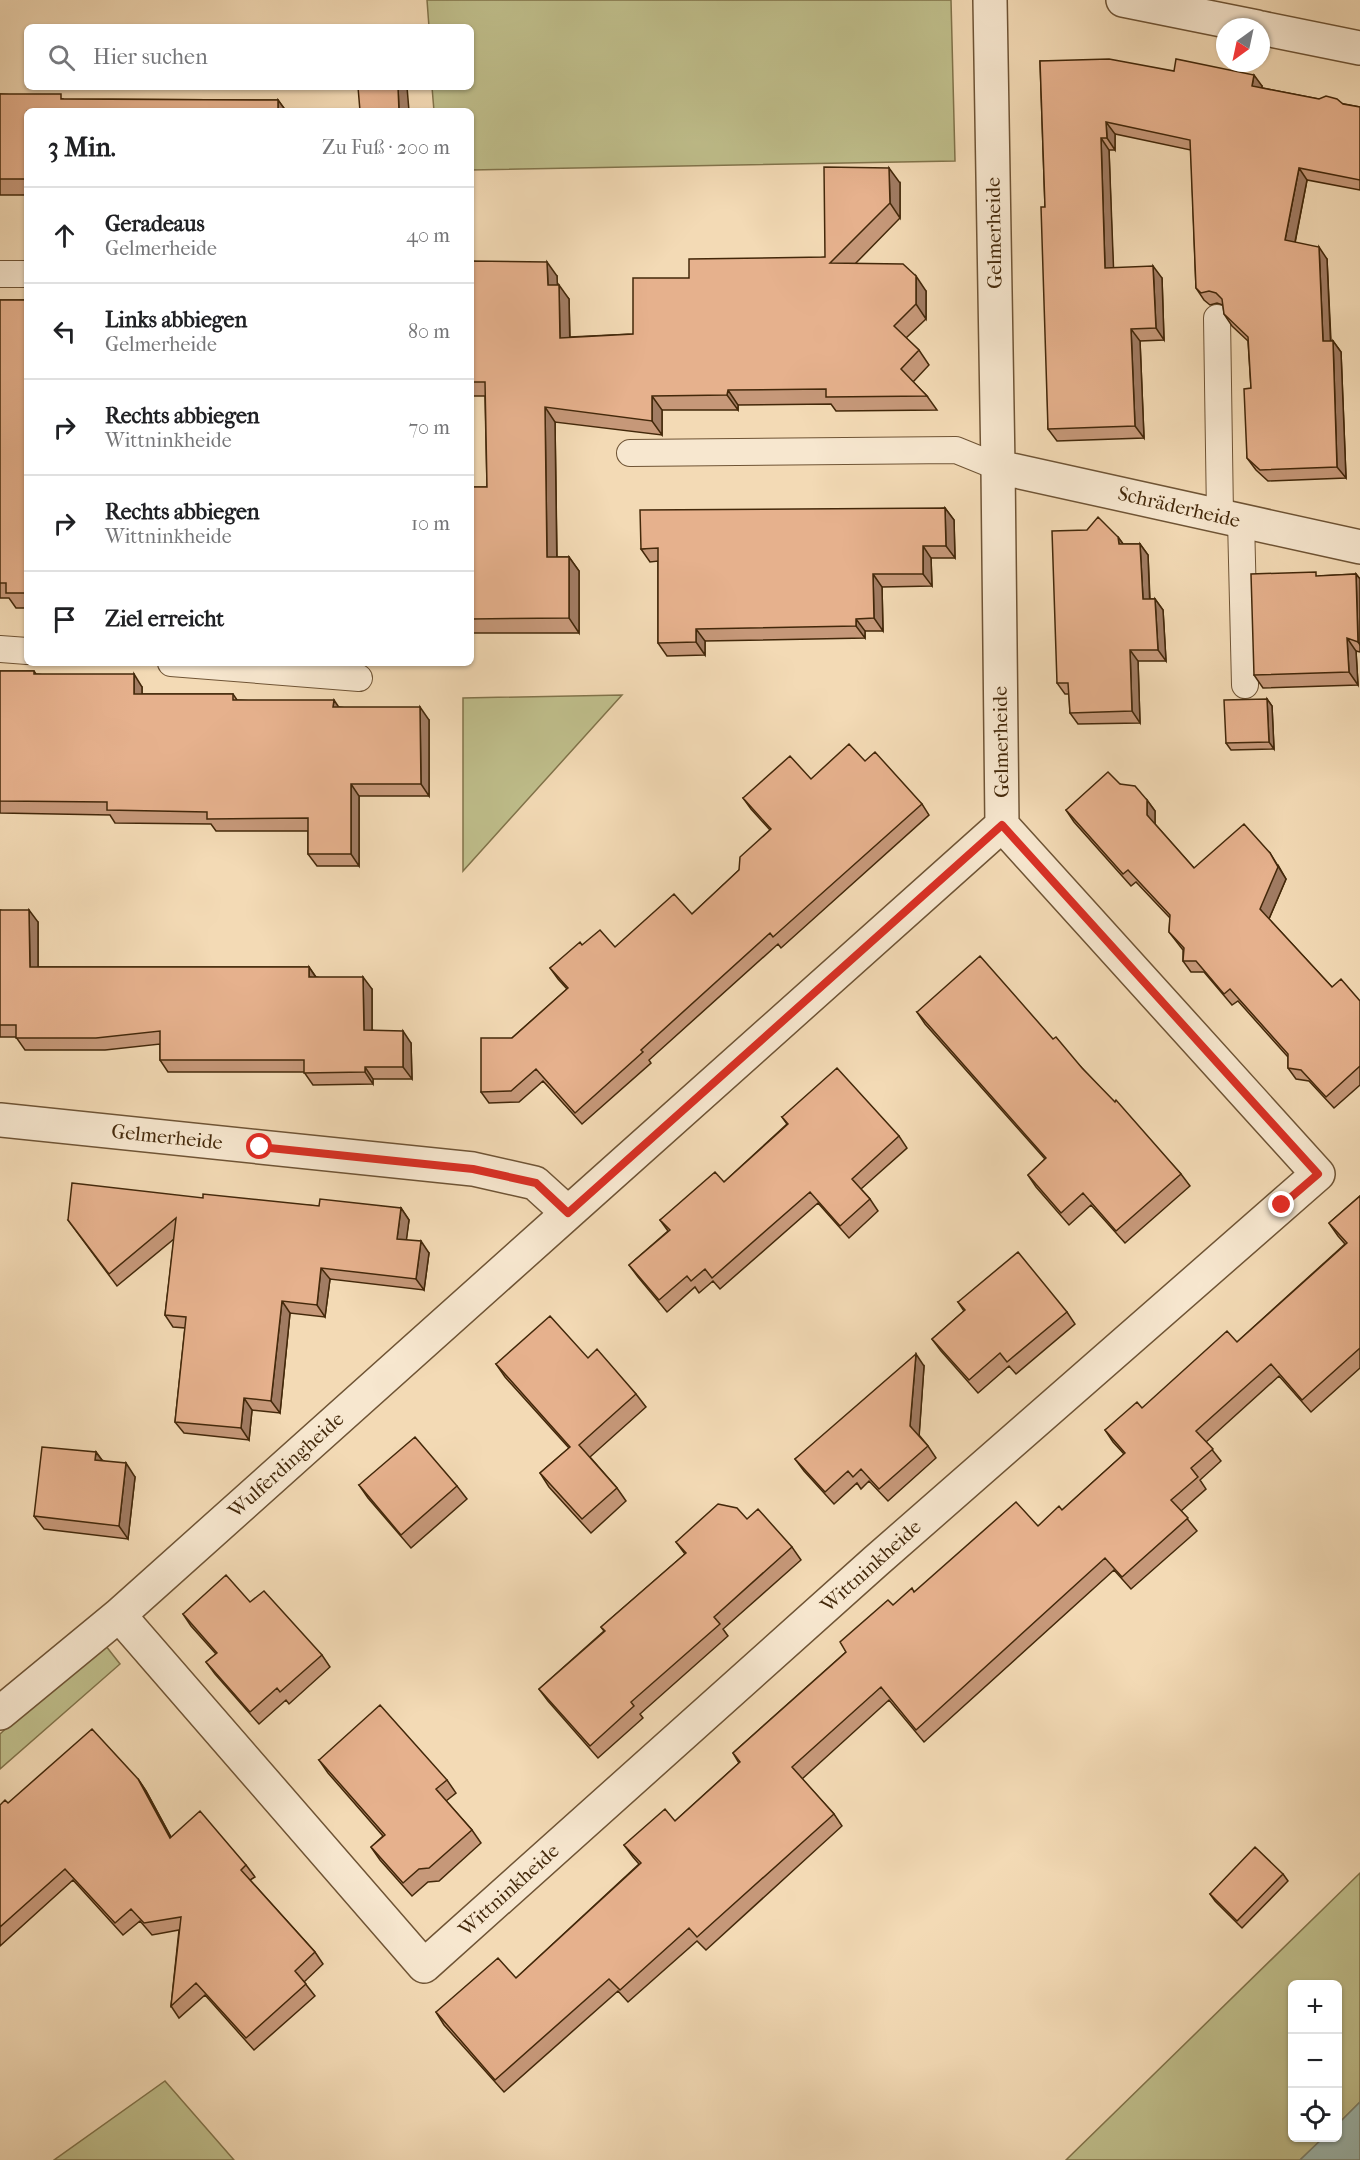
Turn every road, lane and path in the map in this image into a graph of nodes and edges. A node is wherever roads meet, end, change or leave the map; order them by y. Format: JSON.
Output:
{"nodes":[{"id":1,"x":990,"y":0,"type":"edge"},
{"id":2,"x":1123,"y":0,"type":"edge"},
{"id":3,"x":1216,"y":18,"type":"edge"},
{"id":4,"x":1270,"y":29,"type":"edge"},
{"id":5,"x":1360,"y":48,"type":"edge"},
{"id":6,"x":0,"y":274,"type":"edge"},
{"id":7,"x":24,"y":274,"type":"edge"},
{"id":8,"x":1217,"y":318,"type":"dead end"},
{"id":9,"x":630,"y":453,"type":"dead end"},
{"id":10,"x":998,"y":467,"type":"junction"},
{"id":11,"x":1230,"y":518,"type":"junction"},
{"id":12,"x":1360,"y":547,"type":"edge"},
{"id":13,"x":0,"y":649,"type":"edge"},
{"id":14,"x":24,"y":651,"type":"edge"},
{"id":15,"x":209,"y":666,"type":"edge"},
{"id":16,"x":359,"y":678,"type":"dead end"},
{"id":17,"x":1245,"y":685,"type":"dead end"},
{"id":18,"x":1002,"y":825,"type":"junction"},
{"id":19,"x":0,"y":1120,"type":"edge"},
{"id":20,"x":568,"y":1213,"type":"junction"},
{"id":21,"x":118,"y":1615,"type":"junction"},
{"id":22,"x":0,"y":1713,"type":"edge"}],
"edges":[{"from":1,"to":10,"type":"street","name":"Gelmerheide"},
{"from":2,"to":3,"type":"street"},
{"from":4,"to":5,"type":"street"},
{"from":6,"to":7,"type":"lane"},
{"from":8,"to":11,"type":"lane"},
{"from":9,"to":10,"type":"lane"},
{"from":10,"to":11,"type":"street","name":"Schräderheide"},
{"from":10,"to":18,"type":"street","name":"Gelmerheide"},
{"from":11,"to":12,"type":"street","name":"Schräderheide"},
{"from":11,"to":17,"type":"lane"},
{"from":13,"to":14,"type":"lane"},
{"from":15,"to":16,"type":"lane"},
{"from":18,"to":20,"type":"street","name":"Gelmerheide"},
{"from":18,"to":21,"type":"street","name":"Wittninkheide"},
{"from":19,"to":20,"type":"street","name":"Gelmerheide"},
{"from":20,"to":21,"type":"street","name":"Wulferdingheide"},
{"from":21,"to":22,"type":"street","name":"Wulferdingheide"}]}
